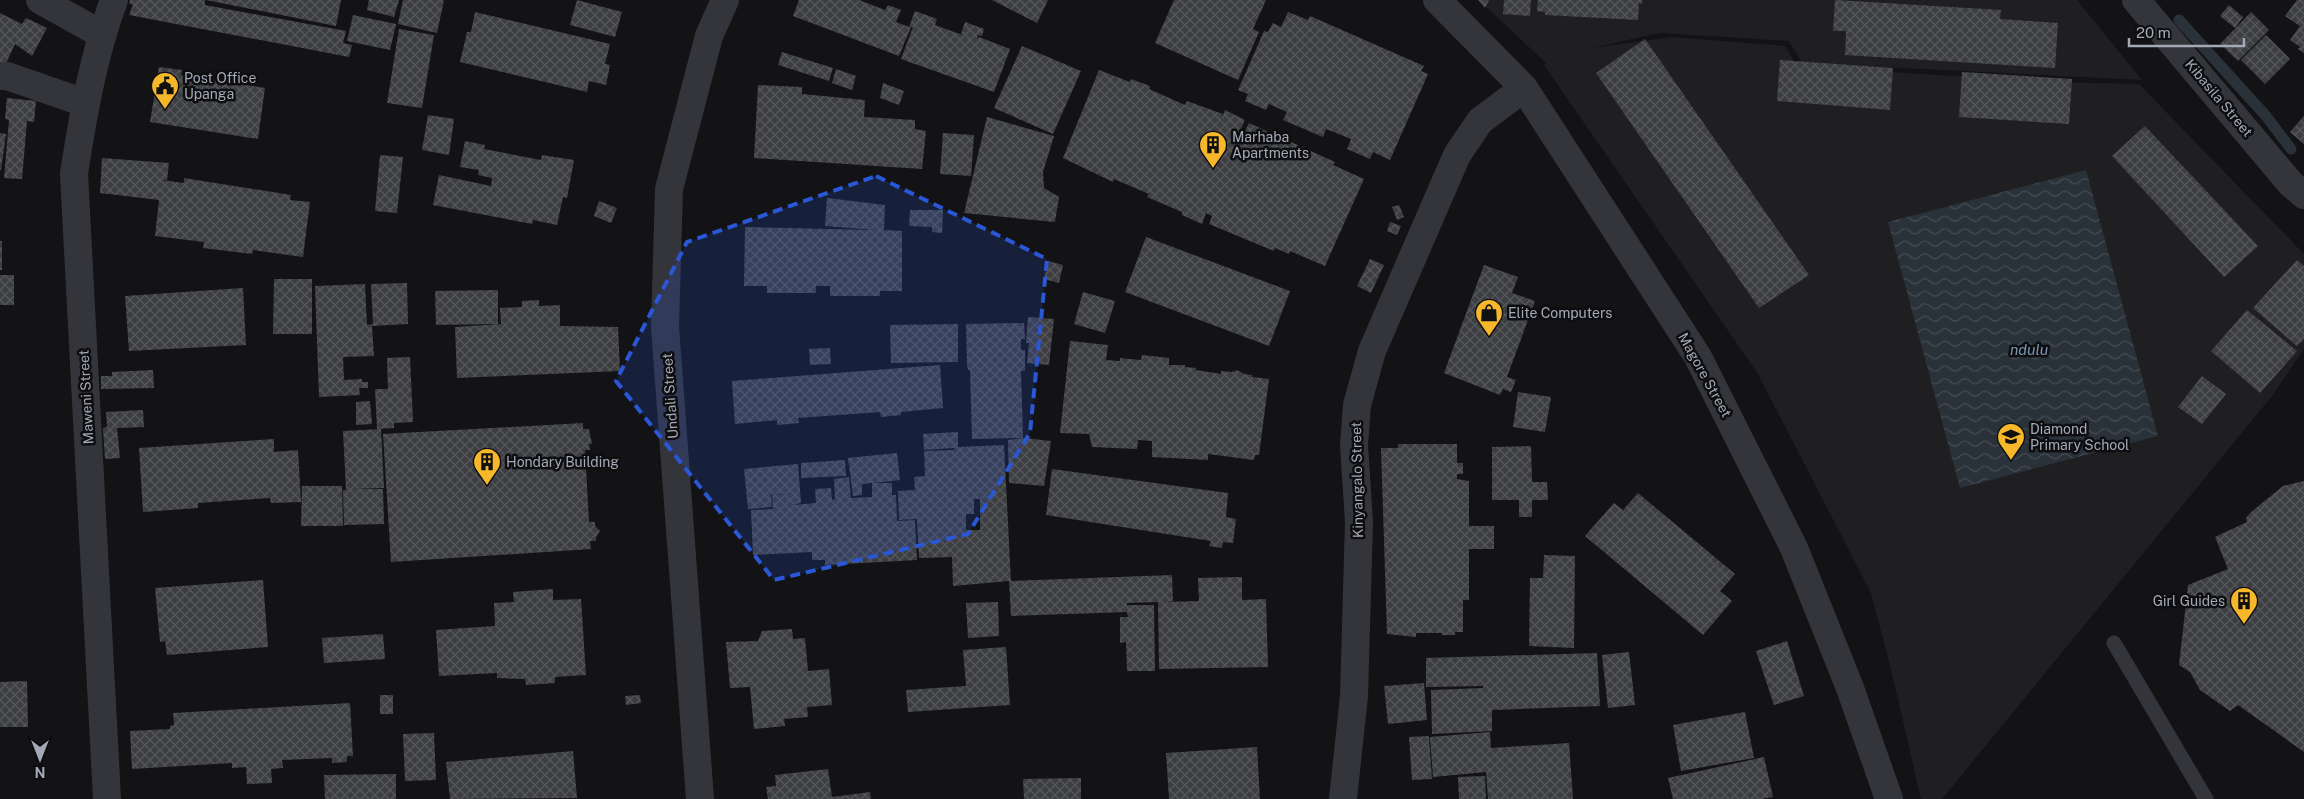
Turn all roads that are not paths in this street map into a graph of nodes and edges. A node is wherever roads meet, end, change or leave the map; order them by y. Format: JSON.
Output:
{"nodes":[{"id":1,"x":40,"y":0,"type":"edge"},
{"id":2,"x":114,"y":0,"type":"edge"},
{"id":3,"x":726,"y":0,"type":"edge"},
{"id":4,"x":1437,"y":0,"type":"edge"},
{"id":5,"x":2136,"y":0,"type":"edge"},
{"id":6,"x":102,"y":34,"type":"junction"},
{"id":7,"x":0,"y":76,"type":"edge"},
{"id":8,"x":1524,"y":88,"type":"junction"},
{"id":9,"x":85,"y":103,"type":"junction"},
{"id":10,"x":2304,"y":195,"type":"edge"},
{"id":11,"x":2114,"y":643,"type":"dead end"},
{"id":12,"x":107,"y":799,"type":"edge"},
{"id":13,"x":700,"y":799,"type":"edge"},
{"id":14,"x":1343,"y":799,"type":"edge"},
{"id":15,"x":1890,"y":799,"type":"edge"},
{"id":16,"x":2206,"y":799,"type":"edge"}],
"edges":[{"from":1,"to":6,"type":"street"},
{"from":2,"to":6,"type":"street","name":"Maweni Street"},
{"from":3,"to":13,"type":"street","name":"Undali Street"},
{"from":4,"to":8,"type":"street","name":"Magore Street"},
{"from":5,"to":10,"type":"street","name":"Kibasila Street"},
{"from":6,"to":9,"type":"street","name":"Maweni Street"},
{"from":7,"to":9,"type":"street"},
{"from":8,"to":14,"type":"street","name":"Kinyangalo Street"},
{"from":8,"to":15,"type":"street","name":"Magore Street"},
{"from":9,"to":12,"type":"street","name":"Maweni Street"},
{"from":11,"to":16,"type":"lane"}]}
